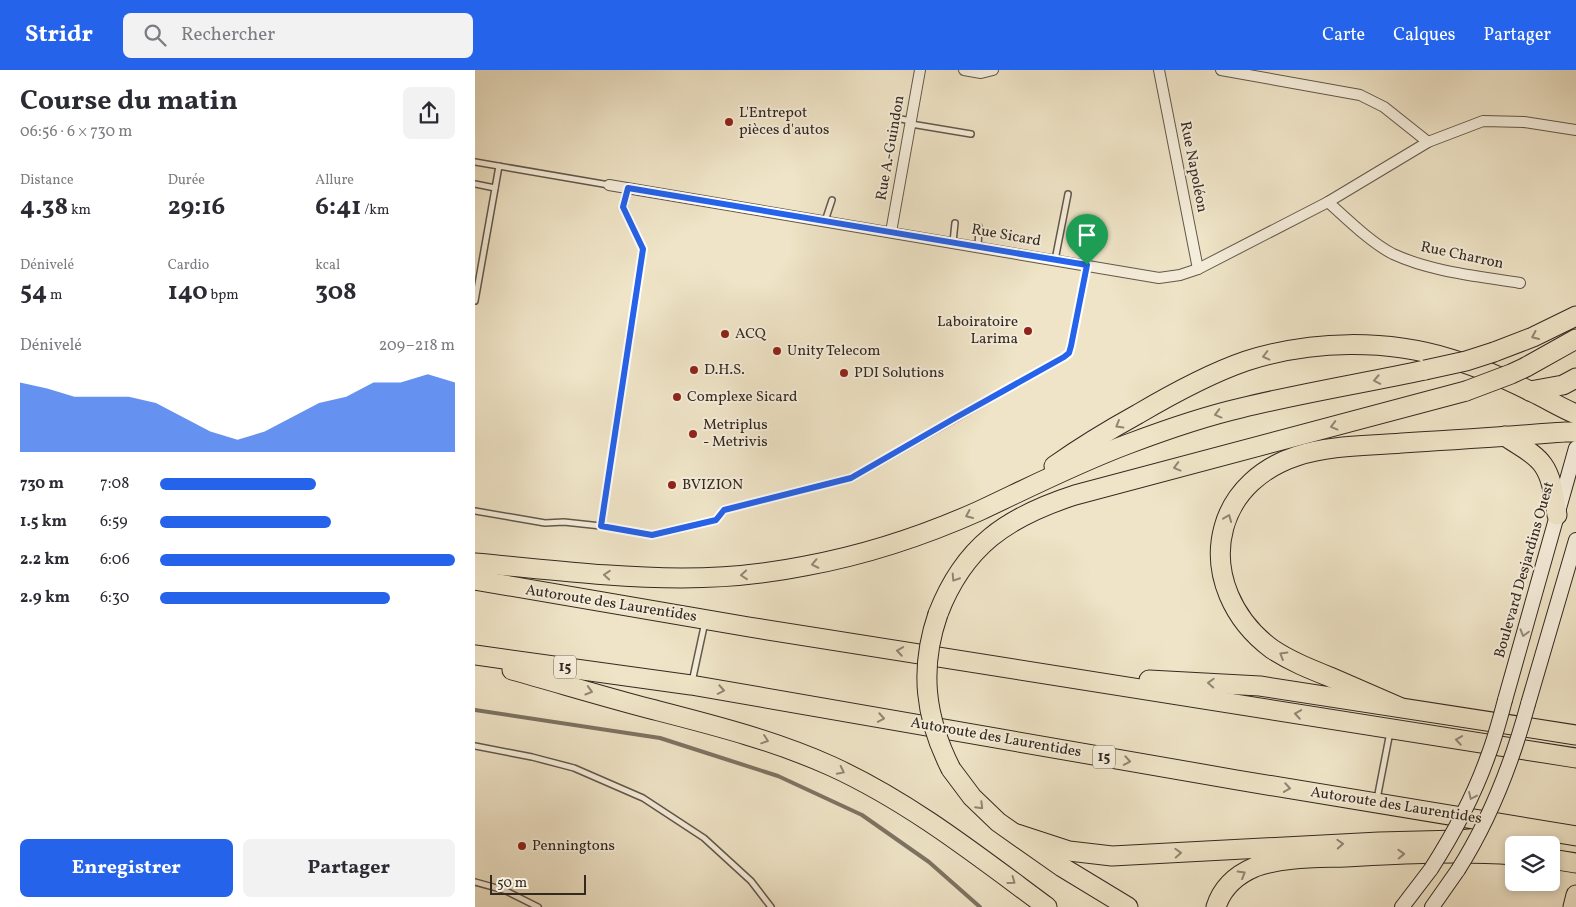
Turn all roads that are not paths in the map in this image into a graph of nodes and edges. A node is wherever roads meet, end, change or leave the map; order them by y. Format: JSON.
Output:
{"nodes":[{"id":1,"x":920,"y":70,"type":"edge"},
{"id":2,"x":964,"y":70,"type":"edge"},
{"id":3,"x":993,"y":70,"type":"edge"},
{"id":4,"x":1159,"y":70,"type":"edge"},
{"id":5,"x":1221,"y":70,"type":"edge"},
{"id":6,"x":896,"y":118,"type":"dead end"},
{"id":7,"x":910,"y":122,"type":"junction"},
{"id":8,"x":1576,"y":130,"type":"edge"},
{"id":9,"x":971,"y":134,"type":"dead end"},
{"id":10,"x":1428,"y":142,"type":"junction"},
{"id":11,"x":475,"y":162,"type":"edge"},
{"id":12,"x":499,"y":166,"type":"junction"},
{"id":13,"x":475,"y":184,"type":"edge"},
{"id":14,"x":609,"y":185,"type":"joint"},
{"id":15,"x":495,"y":188,"type":"junction"},
{"id":16,"x":628,"y":188,"type":"junction"},
{"id":17,"x":1068,"y":194,"type":"dead end"},
{"id":18,"x":832,"y":200,"type":"dead end"},
{"id":19,"x":1328,"y":202,"type":"junction"},
{"id":20,"x":824,"y":222,"type":"junction"},
{"id":21,"x":955,"y":223,"type":"dead end"},
{"id":22,"x":979,"y":227,"type":"dead end"},
{"id":23,"x":891,"y":232,"type":"junction"},
{"id":24,"x":953,"y":242,"type":"junction"},
{"id":25,"x":978,"y":246,"type":"junction"},
{"id":26,"x":1055,"y":260,"type":"junction"},
{"id":27,"x":1087,"y":265,"type":"junction"},
{"id":28,"x":1198,"y":269,"type":"junction"},
{"id":29,"x":1519,"y":283,"type":"dead end"},
{"id":30,"x":475,"y":301,"type":"edge"},
{"id":31,"x":1575,"y":316,"type":"edge"},
{"id":32,"x":1576,"y":339,"type":"edge"},
{"id":33,"x":1576,"y":378,"type":"edge"},
{"id":34,"x":1530,"y":391,"type":"junction"},
{"id":35,"x":1576,"y":414,"type":"edge"},
{"id":36,"x":1576,"y":432,"type":"edge"},
{"id":37,"x":1505,"y":436,"type":"junction"},
{"id":38,"x":1576,"y":448,"type":"edge"},
{"id":39,"x":1014,"y":495,"type":"junction"},
{"id":40,"x":475,"y":511,"type":"edge"},
{"id":41,"x":1557,"y":515,"type":"junction"},
{"id":42,"x":601,"y":526,"type":"junction"},
{"id":43,"x":1576,"y":540,"type":"edge"},
{"id":44,"x":475,"y":563,"type":"edge"},
{"id":45,"x":475,"y":580,"type":"edge"},
{"id":46,"x":706,"y":619,"type":"junction"},
{"id":47,"x":475,"y":655,"type":"edge"},
{"id":48,"x":475,"y":659,"type":"edge"},
{"id":49,"x":1050,"y":675,"type":"junction"},
{"id":50,"x":691,"y":685,"type":"junction"},
{"id":51,"x":1399,"y":707,"type":"junction"},
{"id":52,"x":1391,"y":729,"type":"junction"},
{"id":53,"x":1576,"y":735,"type":"edge"},
{"id":54,"x":475,"y":746,"type":"edge"},
{"id":55,"x":1576,"y":758,"type":"edge"},
{"id":56,"x":1376,"y":802,"type":"junction"},
{"id":57,"x":1553,"y":832,"type":"junction"},
{"id":58,"x":1017,"y":834,"type":"junction"},
{"id":59,"x":1576,"y":836,"type":"edge"},
{"id":60,"x":1505,"y":854,"type":"edge"},
{"id":61,"x":1560,"y":861,"type":"edge"},
{"id":62,"x":1576,"y":863,"type":"edge"},
{"id":63,"x":475,"y":882,"type":"edge"},
{"id":64,"x":1576,"y":895,"type":"edge"},
{"id":65,"x":538,"y":907,"type":"edge"},
{"id":66,"x":771,"y":907,"type":"edge"},
{"id":67,"x":1047,"y":907,"type":"edge"},
{"id":68,"x":1129,"y":907,"type":"edge"},
{"id":69,"x":1216,"y":907,"type":"edge"},
{"id":70,"x":1402,"y":907,"type":"edge"},
{"id":71,"x":1432,"y":907,"type":"edge"},
{"id":72,"x":1573,"y":907,"type":"edge"}],
"edges":[{"from":1,"to":7,"type":"street","name":"Rue A.-Guindon"},
{"from":2,"to":3,"type":"street"},
{"from":4,"to":28,"type":"street","name":"Rue Napoléon"},
{"from":5,"to":10,"type":"street"},
{"from":6,"to":7,"type":"lane"},
{"from":7,"to":9,"type":"lane"},
{"from":7,"to":23,"type":"street","name":"Rue A.-Guindon"},
{"from":8,"to":10,"type":"street","name":"Rue Sicard"},
{"from":10,"to":19,"type":"street","name":"Rue Sicard"},
{"from":11,"to":12,"type":"lane"},
{"from":12,"to":14,"type":"lane"},
{"from":12,"to":15,"type":"lane"},
{"from":13,"to":15,"type":"lane"},
{"from":14,"to":16,"type":"street","name":"Rue Sicard"},
{"from":15,"to":30,"type":"lane"},
{"from":16,"to":20,"type":"street","name":"Rue Sicard"},
{"from":16,"to":42,"type":"lane"},
{"from":17,"to":26,"type":"lane"},
{"from":18,"to":20,"type":"lane"},
{"from":19,"to":28,"type":"street","name":"Rue Sicard"},
{"from":19,"to":29,"type":"street","name":"Rue Charron"},
{"from":20,"to":23,"type":"street","name":"Rue Sicard"},
{"from":21,"to":24,"type":"lane"},
{"from":22,"to":25,"type":"lane"},
{"from":23,"to":24,"type":"street","name":"Rue Sicard"},
{"from":24,"to":25,"type":"street","name":"Rue Sicard"},
{"from":25,"to":26,"type":"street","name":"Rue Sicard"},
{"from":26,"to":27,"type":"street","name":"Rue Sicard"},
{"from":27,"to":28,"type":"street","name":"Rue Sicard"},
{"from":27,"to":42,"type":"lane"},
{"from":31,"to":39,"type":"highway","one_way":true,"bridge":true},
{"from":32,"to":58,"type":"highway","one_way":true,"bridge":true},
{"from":33,"to":34,"type":"highway"},
{"from":34,"to":35,"type":"highway"},
{"from":34,"to":39,"type":"highway","one_way":true},
{"from":36,"to":37,"type":"highway"},
{"from":37,"to":41,"type":"highway"},
{"from":51,"to":37,"type":"highway","one_way":true},
{"from":38,"to":41,"type":"street","name":"Boulevard Desjardins Ouest"},
{"from":39,"to":44,"type":"highway","one_way":true},
{"from":40,"to":42,"type":"lane"},
{"from":41,"to":70,"type":"street","name":"Boulevard Desjardins Ouest","one_way":true,"bridge":true},
{"from":43,"to":71,"type":"street","bridge":true},
{"from":45,"to":46,"type":"highway","name":"Autoroute des Laurentides"},
{"from":49,"to":46,"type":"highway","name":"Autoroute des Laurentides","one_way":true},
{"from":46,"to":50,"type":"lane"},
{"from":47,"to":50,"type":"highway","name":"Autoroute des Laurentides","number":"15"},
{"from":48,"to":67,"type":"highway","one_way":true},
{"from":51,"to":49,"type":"highway","one_way":true},
{"from":52,"to":49,"type":"highway","name":"Autoroute des Laurentides","one_way":true},
{"from":50,"to":56,"type":"highway","name":"Autoroute des Laurentides","number":"15","one_way":true},
{"from":51,"to":53,"type":"highway"},
{"from":55,"to":52,"type":"highway","name":"Autoroute des Laurentides","one_way":true},
{"from":52,"to":56,"type":"lane"},
{"from":54,"to":66,"type":"lane"},
{"from":56,"to":57,"type":"highway","name":"Autoroute des Laurentides","number":"15"},
{"from":58,"to":57,"type":"highway","one_way":true},
{"from":57,"to":59,"type":"highway","name":"Autoroute des Laurentides","number":"15"},
{"from":58,"to":68,"type":"highway"},
{"from":69,"to":60,"type":"highway","one_way":true},
{"from":61,"to":62,"type":"highway"},
{"from":63,"to":65,"type":"lane"},
{"from":64,"to":72,"type":"highway"}]}
